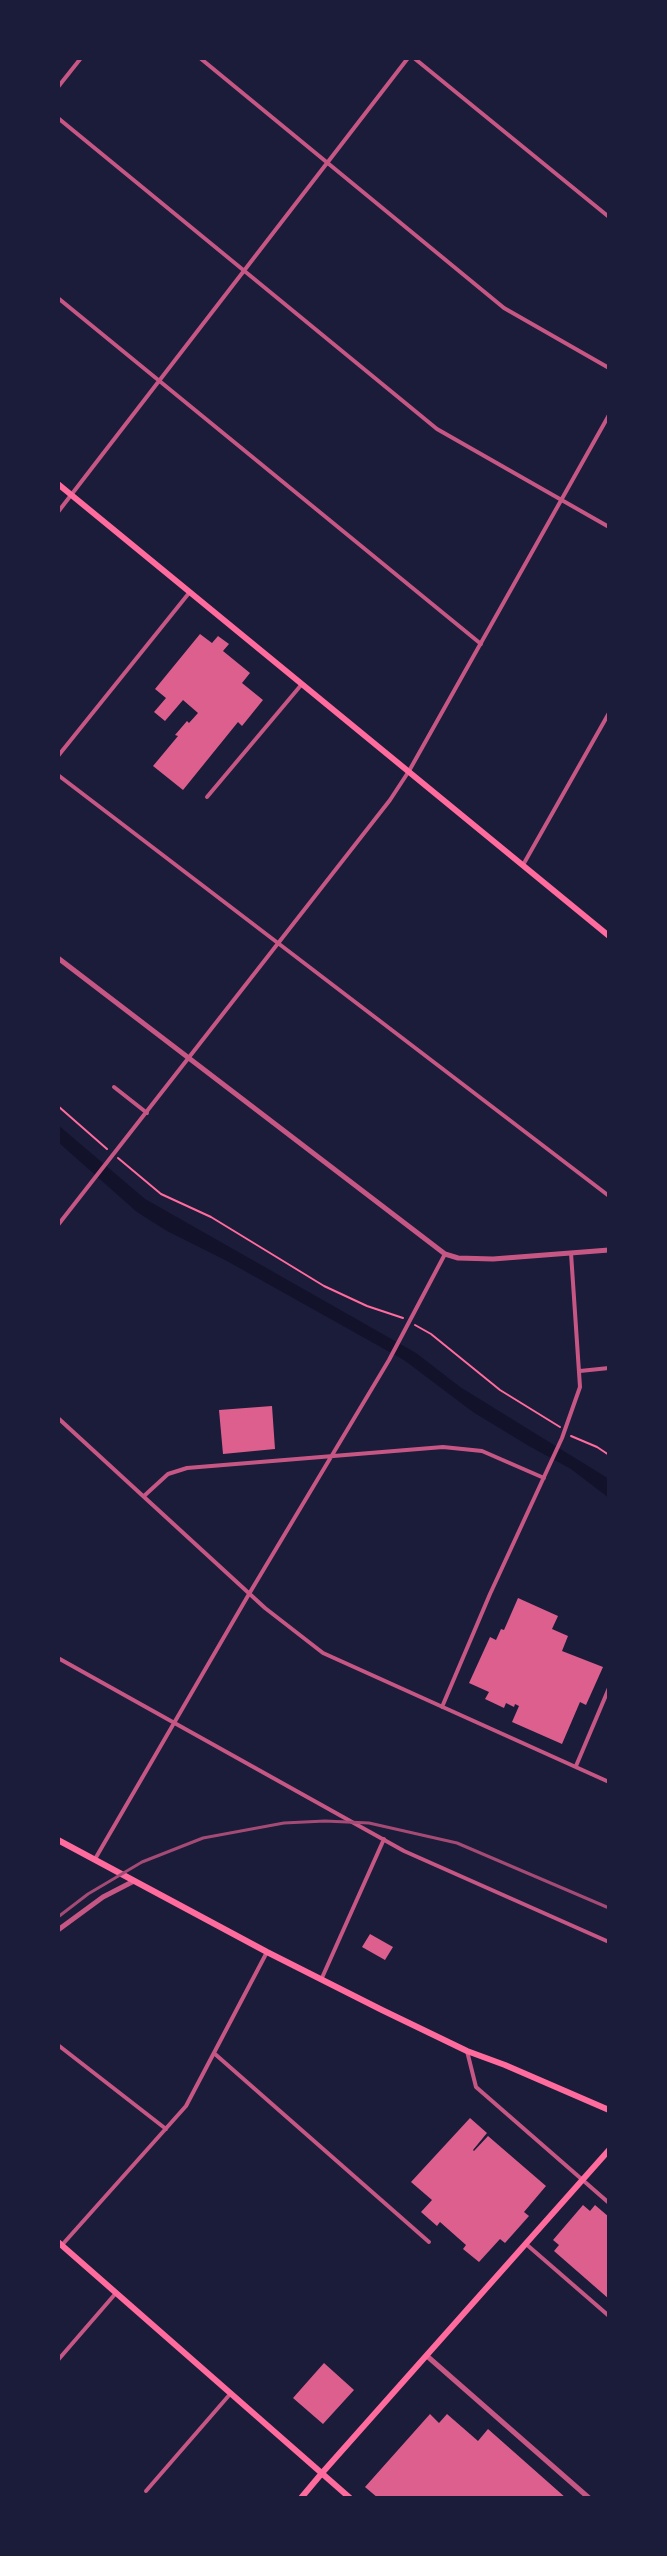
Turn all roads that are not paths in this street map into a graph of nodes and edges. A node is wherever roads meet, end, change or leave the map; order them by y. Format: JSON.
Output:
{"nodes":[{"id":1,"x":81,"y":58,"type":"edge"},
{"id":2,"x":200,"y":58,"type":"edge"},
{"id":3,"x":408,"y":58,"type":"edge"},
{"id":4,"x":414,"y":58,"type":"edge"},
{"id":5,"x":58,"y":87,"type":"edge"},
{"id":6,"x":58,"y":118,"type":"edge"},
{"id":7,"x":328,"y":163,"type":"junction"},
{"id":8,"x":609,"y":217,"type":"edge"},
{"id":9,"x":245,"y":270,"type":"junction"},
{"id":10,"x":58,"y":298,"type":"edge"},
{"id":11,"x":609,"y":368,"type":"edge"},
{"id":12,"x":159,"y":381,"type":"junction"},
{"id":13,"x":609,"y":415,"type":"edge"},
{"id":14,"x":58,"y":484,"type":"edge"},
{"id":15,"x":71,"y":495,"type":"junction"},
{"id":16,"x":561,"y":500,"type":"junction"},
{"id":17,"x":58,"y":512,"type":"edge"},
{"id":18,"x":609,"y":527,"type":"edge"},
{"id":19,"x":190,"y":592,"type":"junction"},
{"id":20,"x":481,"y":644,"type":"junction"},
{"id":21,"x":302,"y":684,"type":"junction"},
{"id":22,"x":609,"y":713,"type":"edge"},
{"id":23,"x":58,"y":756,"type":"edge"},
{"id":24,"x":409,"y":771,"type":"junction"},
{"id":25,"x":58,"y":775,"type":"edge"},
{"id":26,"x":207,"y":797,"type":"dead end"},
{"id":27,"x":523,"y":865,"type":"junction"},
{"id":28,"x":609,"y":936,"type":"edge"},
{"id":29,"x":279,"y":944,"type":"junction"},
{"id":30,"x":58,"y":958,"type":"edge"},
{"id":31,"x":189,"y":1058,"type":"junction"},
{"id":32,"x":114,"y":1087,"type":"dead end"},
{"id":33,"x":147,"y":1113,"type":"junction"},
{"id":34,"x":609,"y":1196,"type":"edge"},
{"id":35,"x":58,"y":1225,"type":"edge"},
{"id":36,"x":609,"y":1250,"type":"edge"},
{"id":37,"x":571,"y":1253,"type":"junction"},
{"id":38,"x":445,"y":1254,"type":"junction"},
{"id":39,"x":609,"y":1368,"type":"edge"},
{"id":40,"x":580,"y":1371,"type":"junction"},
{"id":41,"x":58,"y":1418,"type":"edge"},
{"id":42,"x":331,"y":1456,"type":"junction"},
{"id":43,"x":544,"y":1478,"type":"junction"},
{"id":44,"x":144,"y":1496,"type":"junction"},
{"id":45,"x":249,"y":1594,"type":"junction"},
{"id":46,"x":58,"y":1658,"type":"edge"},
{"id":47,"x":609,"y":1688,"type":"edge"},
{"id":48,"x":442,"y":1707,"type":"junction"},
{"id":49,"x":174,"y":1722,"type":"junction"},
{"id":50,"x":576,"y":1766,"type":"junction"},
{"id":51,"x":609,"y":1782,"type":"edge"},
{"id":52,"x":384,"y":1839,"type":"junction"},
{"id":53,"x":58,"y":1840,"type":"edge"},
{"id":54,"x":95,"y":1859,"type":"junction"},
{"id":55,"x":135,"y":1880,"type":"junction"},
{"id":56,"x":58,"y":1930,"type":"edge"},
{"id":57,"x":609,"y":1942,"type":"edge"},
{"id":58,"x":267,"y":1952,"type":"junction"},
{"id":59,"x":321,"y":1980,"type":"junction"},
{"id":60,"x":58,"y":2045,"type":"edge"},
{"id":61,"x":467,"y":2051,"type":"junction"},
{"id":62,"x":214,"y":2053,"type":"junction"},
{"id":63,"x":609,"y":2110,"type":"edge"},
{"id":64,"x":166,"y":2129,"type":"junction"},
{"id":65,"x":609,"y":2150,"type":"edge"},
{"id":66,"x":582,"y":2181,"type":"junction"},
{"id":67,"x":609,"y":2203,"type":"edge"},
{"id":68,"x":429,"y":2242,"type":"dead end"},
{"id":69,"x":60,"y":2244,"type":"edge"},
{"id":70,"x":526,"y":2244,"type":"junction"},
{"id":71,"x":116,"y":2293,"type":"junction"},
{"id":72,"x":609,"y":2316,"type":"edge"},
{"id":73,"x":427,"y":2356,"type":"junction"},
{"id":74,"x":58,"y":2360,"type":"edge"},
{"id":75,"x":231,"y":2393,"type":"junction"},
{"id":76,"x":322,"y":2473,"type":"junction"},
{"id":77,"x":146,"y":2491,"type":"dead end"},
{"id":78,"x":301,"y":2498,"type":"edge"},
{"id":79,"x":350,"y":2498,"type":"edge"},
{"id":80,"x":589,"y":2498,"type":"edge"}],
"edges":[{"from":1,"to":5,"type":"street"},
{"from":2,"to":7,"type":"street"},
{"from":3,"to":7,"type":"street"},
{"from":4,"to":8,"type":"street"},
{"from":6,"to":9,"type":"street"},
{"from":7,"to":9,"type":"street"},
{"from":7,"to":11,"type":"street"},
{"from":9,"to":12,"type":"street"},
{"from":9,"to":16,"type":"street"},
{"from":10,"to":12,"type":"street"},
{"from":12,"to":15,"type":"street"},
{"from":12,"to":20,"type":"street"},
{"from":13,"to":16,"type":"street"},
{"from":14,"to":15,"type":"main road"},
{"from":15,"to":17,"type":"street"},
{"from":15,"to":19,"type":"main road"},
{"from":16,"to":18,"type":"street"},
{"from":16,"to":20,"type":"street"},
{"from":19,"to":21,"type":"main road"},
{"from":19,"to":23,"type":"street"},
{"from":20,"to":24,"type":"street"},
{"from":21,"to":24,"type":"main road"},
{"from":21,"to":26,"type":"street"},
{"from":22,"to":27,"type":"street"},
{"from":24,"to":27,"type":"main road"},
{"from":24,"to":29,"type":"street"},
{"from":25,"to":29,"type":"street"},
{"from":27,"to":28,"type":"main road"},
{"from":29,"to":31,"type":"street"},
{"from":29,"to":34,"type":"street"},
{"from":30,"to":31,"type":"street"},
{"from":31,"to":33,"type":"street"},
{"from":31,"to":38,"type":"street"},
{"from":32,"to":33,"type":"street"},
{"from":33,"to":35,"type":"street"},
{"from":36,"to":37,"type":"street"},
{"from":37,"to":38,"type":"street"},
{"from":37,"to":40,"type":"street"},
{"from":38,"to":42,"type":"street"},
{"from":39,"to":40,"type":"street"},
{"from":40,"to":43,"type":"street"},
{"from":41,"to":44,"type":"street"},
{"from":42,"to":43,"type":"street"},
{"from":42,"to":44,"type":"street"},
{"from":42,"to":45,"type":"street"},
{"from":43,"to":48,"type":"street"},
{"from":44,"to":45,"type":"street"},
{"from":45,"to":48,"type":"street"},
{"from":45,"to":49,"type":"street"},
{"from":46,"to":49,"type":"street"},
{"from":47,"to":50,"type":"street"},
{"from":48,"to":50,"type":"street"},
{"from":49,"to":52,"type":"street"},
{"from":49,"to":54,"type":"street"},
{"from":50,"to":51,"type":"street"},
{"from":52,"to":57,"type":"street"},
{"from":52,"to":59,"type":"street"},
{"from":53,"to":54,"type":"main road"},
{"from":54,"to":55,"type":"main road"},
{"from":55,"to":56,"type":"street"},
{"from":55,"to":58,"type":"main road"},
{"from":58,"to":59,"type":"main road"},
{"from":58,"to":62,"type":"street"},
{"from":59,"to":61,"type":"main road"},
{"from":60,"to":64,"type":"street"},
{"from":61,"to":63,"type":"main road"},
{"from":61,"to":66,"type":"street"},
{"from":62,"to":64,"type":"street"},
{"from":62,"to":68,"type":"street"},
{"from":64,"to":69,"type":"street"},
{"from":65,"to":66,"type":"main road"},
{"from":66,"to":67,"type":"street"},
{"from":66,"to":70,"type":"main road"},
{"from":69,"to":71,"type":"main road"},
{"from":70,"to":72,"type":"street"},
{"from":70,"to":73,"type":"main road"},
{"from":71,"to":74,"type":"street"},
{"from":71,"to":75,"type":"main road"},
{"from":73,"to":76,"type":"main road"},
{"from":73,"to":80,"type":"street"},
{"from":75,"to":76,"type":"main road"},
{"from":75,"to":77,"type":"street"},
{"from":76,"to":78,"type":"main road"},
{"from":76,"to":79,"type":"main road"}]}
